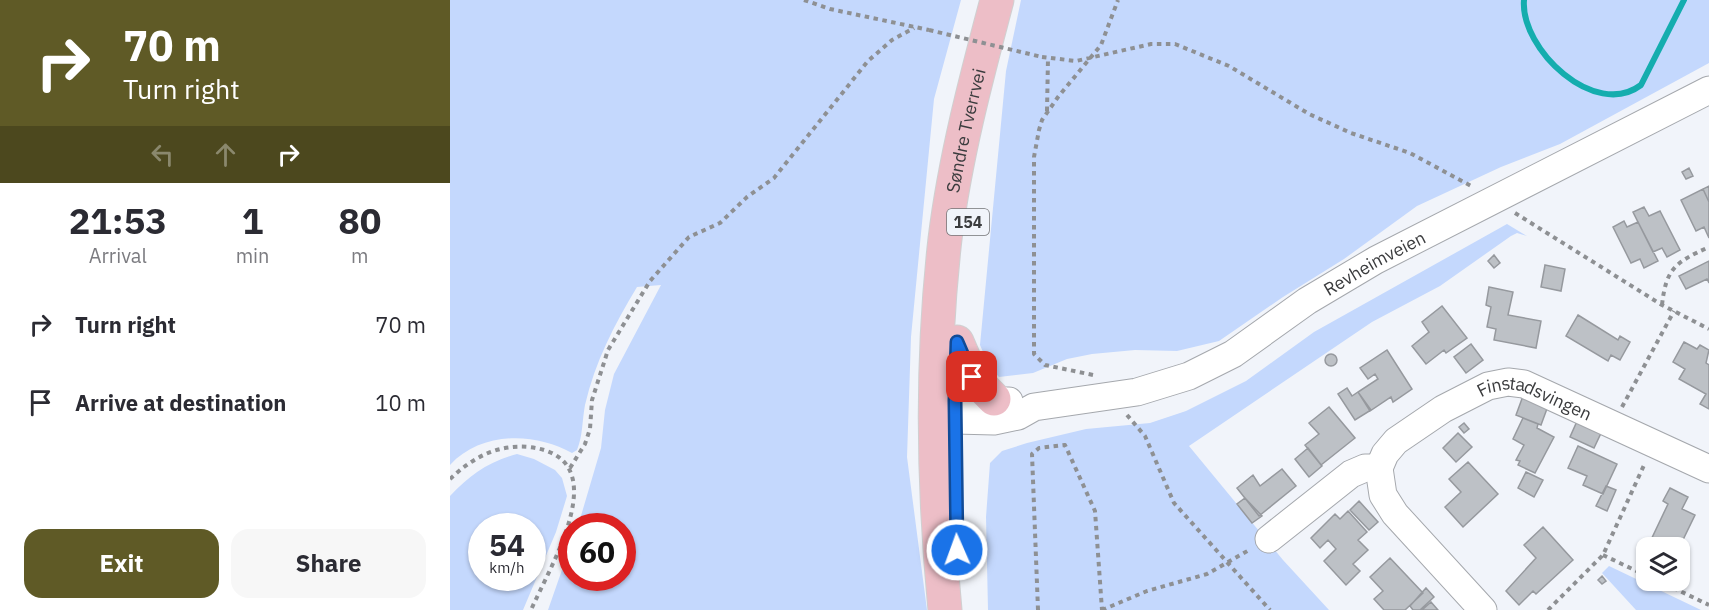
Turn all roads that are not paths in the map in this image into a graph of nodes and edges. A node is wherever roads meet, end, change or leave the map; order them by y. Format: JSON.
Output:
{"nodes":[{"id":1,"x":996,"y":7,"type":"edge"},
{"id":2,"x":1709,"y":90,"type":"edge"},
{"id":3,"x":957,"y":342,"type":"junction"},
{"id":4,"x":994,"y":399,"type":"junction"},
{"id":5,"x":1034,"y":407,"type":"junction"},
{"id":6,"x":949,"y":410,"type":"junction"},
{"id":7,"x":1379,"y":468,"type":"junction"},
{"id":8,"x":1709,"y":469,"type":"edge"},
{"id":9,"x":1269,"y":538,"type":"road end"},
{"id":10,"x":945,"y":610,"type":"edge"},
{"id":11,"x":960,"y":610,"type":"edge"},
{"id":12,"x":1483,"y":610,"type":"edge"}],
"edges":[{"from":1,"to":3,"type":"main road","name":"Søndre Tverrvei","number":"154"},
{"from":1,"to":6,"type":"main road","name":"Søndre Tverrvei","number":"154"},
{"from":2,"to":5,"type":"street","name":"Revheimveien"},
{"from":3,"to":4,"type":"main road","number":"154"},
{"from":3,"to":6,"type":"main road","name":"Søndre Tverrvei","number":"154"},
{"from":4,"to":5,"type":"street","name":"Revheimveien"},
{"from":4,"to":6,"type":"street","name":"Revheimveien"},
{"from":5,"to":6,"type":"street","name":"Revheimveien"},
{"from":6,"to":10,"type":"main road","name":"Søndre Tverrvei","number":"154"},
{"from":6,"to":11,"type":"main road","name":"Søndre Tverrvei","number":"154"},
{"from":7,"to":8,"type":"street","name":"Finstadsvingen"},
{"from":7,"to":9,"type":"street"},
{"from":7,"to":12,"type":"street"}]}
